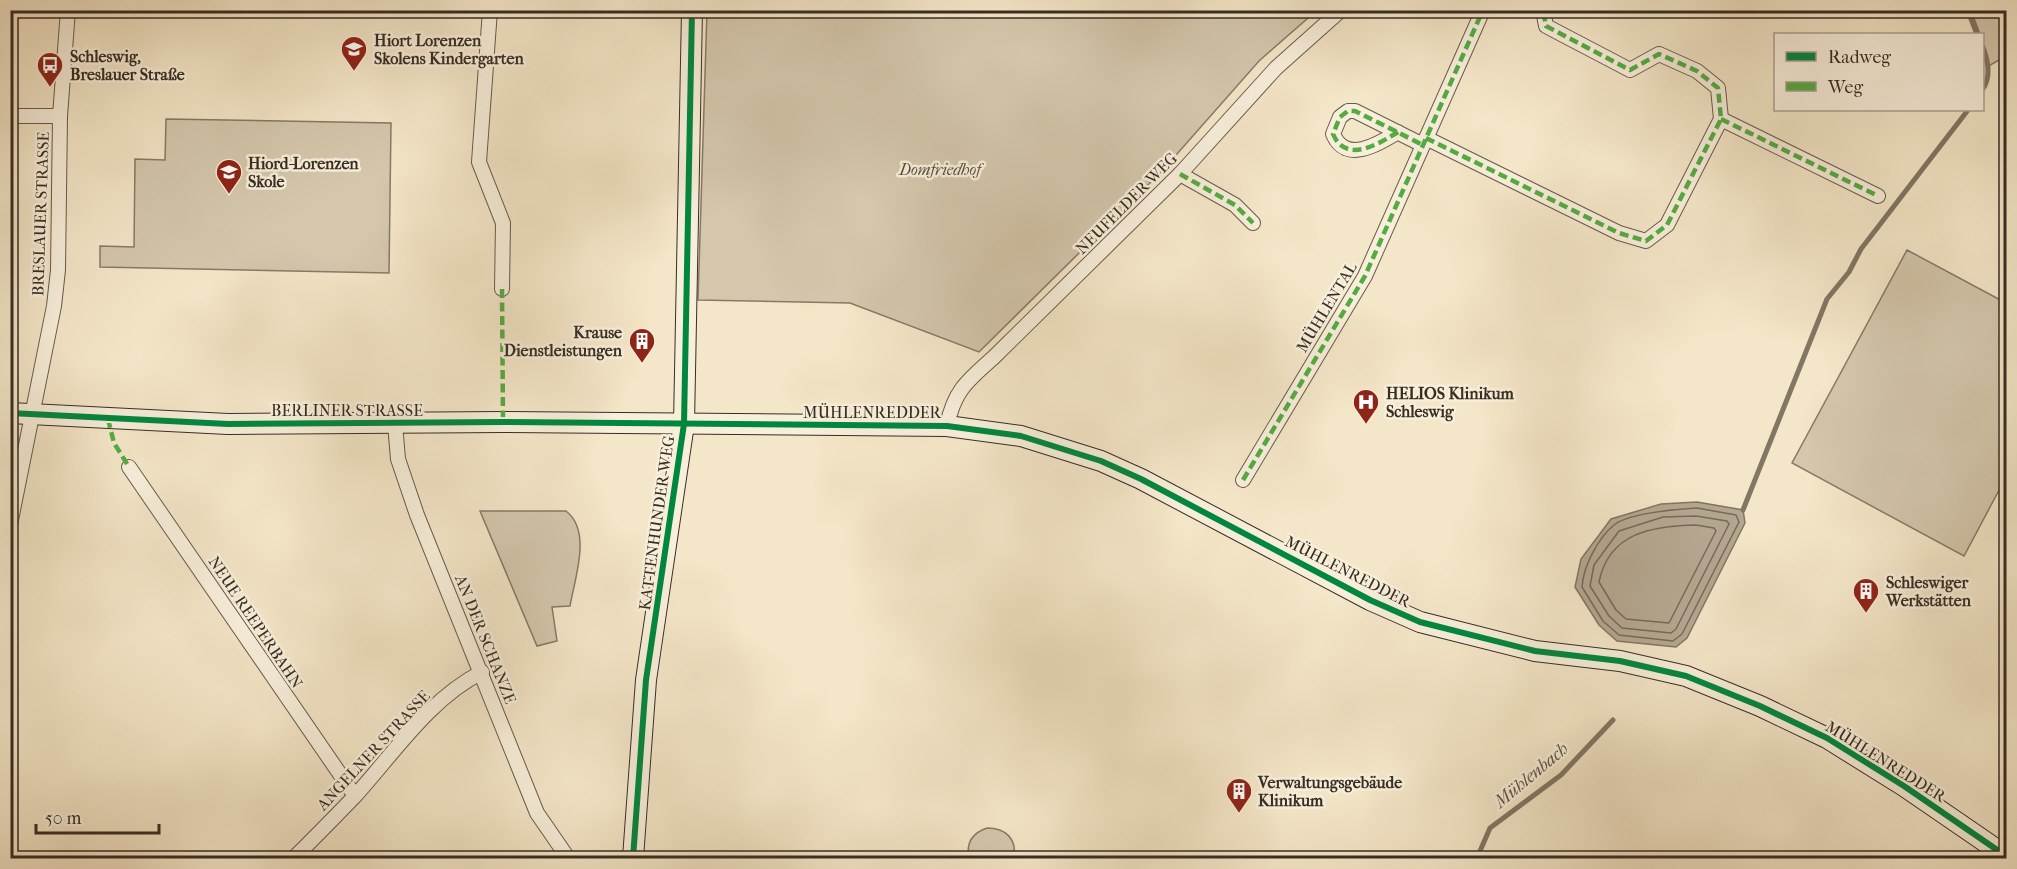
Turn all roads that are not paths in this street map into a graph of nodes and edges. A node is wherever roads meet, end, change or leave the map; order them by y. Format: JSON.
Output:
{"nodes":[{"id":1,"x":68,"y":10,"type":"edge"},
{"id":2,"x":490,"y":10,"type":"edge"},
{"id":3,"x":692,"y":10,"type":"edge"},
{"id":4,"x":1341,"y":10,"type":"edge"},
{"id":5,"x":1483,"y":10,"type":"edge"},
{"id":6,"x":1543,"y":10,"type":"edge"},
{"id":7,"x":10,"y":116,"type":"edge"},
{"id":8,"x":60,"y":116,"type":"junction"},
{"id":9,"x":1721,"y":119,"type":"junction"},
{"id":10,"x":1398,"y":132,"type":"dead end"},
{"id":11,"x":1425,"y":142,"type":"junction"},
{"id":12,"x":1180,"y":174,"type":"junction"},
{"id":13,"x":1878,"y":196,"type":"dead end"},
{"id":14,"x":1253,"y":223,"type":"dead end"},
{"id":15,"x":502,"y":289,"type":"dead end"},
{"id":16,"x":10,"y":413,"type":"edge"},
{"id":17,"x":31,"y":416,"type":"junction"},
{"id":18,"x":395,"y":424,"type":"junction"},
{"id":19,"x":684,"y":424,"type":"junction"},
{"id":20,"x":947,"y":426,"type":"junction"},
{"id":21,"x":129,"y":467,"type":"dead end"},
{"id":22,"x":1243,"y":480,"type":"dead end"},
{"id":23,"x":10,"y":525,"type":"edge"},
{"id":24,"x":482,"y":672,"type":"junction"},
{"id":25,"x":355,"y":796,"type":"junction"},
{"id":26,"x":2007,"y":856,"type":"edge"},
{"id":27,"x":294,"y":858,"type":"edge"},
{"id":28,"x":568,"y":858,"type":"edge"},
{"id":29,"x":633,"y":858,"type":"edge"}],
"edges":[{"from":1,"to":8,"type":"street","name":"BRESLAUER STRASSE"},
{"from":2,"to":15,"type":"street"},
{"from":3,"to":19,"type":"street","name":"KATTENHUNDER WEG"},
{"from":4,"to":12,"type":"street","name":"NEUFELDER WEG"},
{"from":5,"to":11,"type":"street","name":"MÜHLENTAL"},
{"from":6,"to":9,"type":"street"},
{"from":7,"to":8,"type":"street"},
{"from":8,"to":17,"type":"street","name":"BRESLAUER STRASSE"},
{"from":9,"to":11,"type":"street"},
{"from":9,"to":13,"type":"street"},
{"from":10,"to":11,"type":"street"},
{"from":11,"to":22,"type":"street","name":"MÜHLENTAL"},
{"from":12,"to":14,"type":"street"},
{"from":12,"to":20,"type":"street","name":"NEUFELDER WEG"},
{"from":16,"to":17,"type":"street","name":"BERLINER STRASSE"},
{"from":17,"to":18,"type":"street","name":"BERLINER STRASSE"},
{"from":17,"to":23,"type":"street","name":"BRESLAUER STRASSE"},
{"from":18,"to":19,"type":"street","name":"BERLINER STRASSE"},
{"from":18,"to":24,"type":"street","name":"AN DER SCHANZE"},
{"from":19,"to":20,"type":"street","name":"MÜHLENREDDER"},
{"from":19,"to":29,"type":"street","name":"KATTENHUNDER WEG"},
{"from":20,"to":26,"type":"street","name":"MÜHLENREDDER"},
{"from":21,"to":25,"type":"street","name":"NEUE REEPERBAHN"},
{"from":24,"to":25,"type":"street","name":"ANGELNER STRASSE"},
{"from":24,"to":28,"type":"street","name":"AN DER SCHANZE"},
{"from":25,"to":27,"type":"street","name":"ANGELNER STRASSE"}]}
